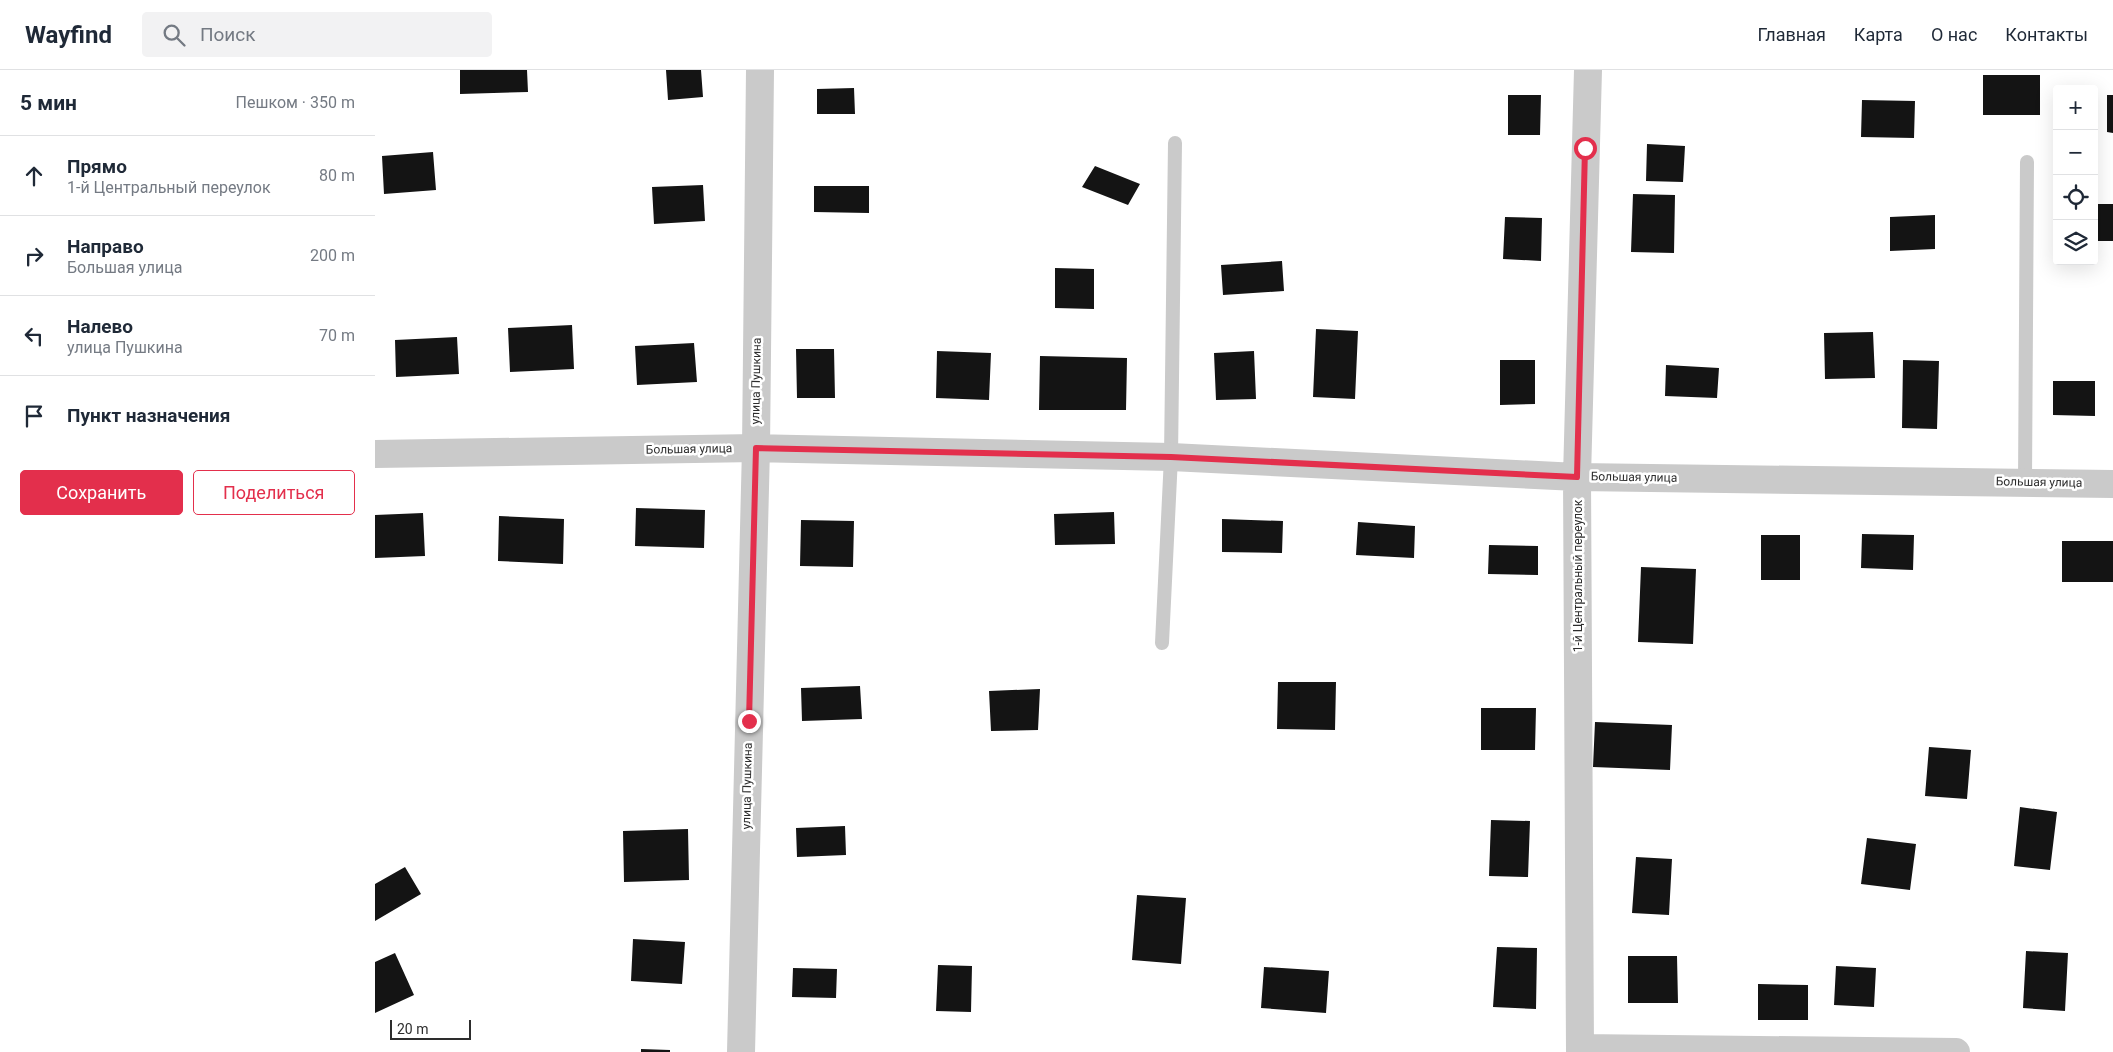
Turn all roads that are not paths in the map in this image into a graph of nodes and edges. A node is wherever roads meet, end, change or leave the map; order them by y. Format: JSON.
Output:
{"nodes":[{"id":1,"x":760,"y":70,"type":"edge"},
{"id":2,"x":1587,"y":70,"type":"edge"},
{"id":3,"x":1175,"y":143,"type":"dead end"},
{"id":4,"x":2027,"y":162,"type":"dead end"},
{"id":5,"x":756,"y":448,"type":"junction"},
{"id":6,"x":375,"y":454,"type":"edge"},
{"id":7,"x":1171,"y":457,"type":"junction"},
{"id":8,"x":1577,"y":477,"type":"junction"},
{"id":9,"x":2025,"y":482,"type":"junction"},
{"id":10,"x":2113,"y":484,"type":"edge"},
{"id":11,"x":1162,"y":643,"type":"dead end"},
{"id":12,"x":1580,"y":1050,"type":"edge"},
{"id":13,"x":741,"y":1052,"type":"edge"},
{"id":14,"x":1956,"y":1052,"type":"edge"}],
"edges":[{"from":1,"to":5,"type":"street","name":"улица Пушкина"},
{"from":2,"to":8,"type":"street","name":"1-й Центральный переулок"},
{"from":3,"to":7,"type":"lane"},
{"from":4,"to":9,"type":"lane"},
{"from":5,"to":6,"type":"street","name":"Большая улица"},
{"from":5,"to":7,"type":"street","name":"Большая улица"},
{"from":5,"to":13,"type":"street","name":"улица Пушкина"},
{"from":7,"to":8,"type":"street","name":"Большая улица"},
{"from":7,"to":11,"type":"lane"},
{"from":8,"to":9,"type":"street","name":"Большая улица"},
{"from":8,"to":12,"type":"street","name":"1-й Центральный переулок"},
{"from":9,"to":10,"type":"street","name":"Большая улица"},
{"from":12,"to":14,"type":"street"}]}
